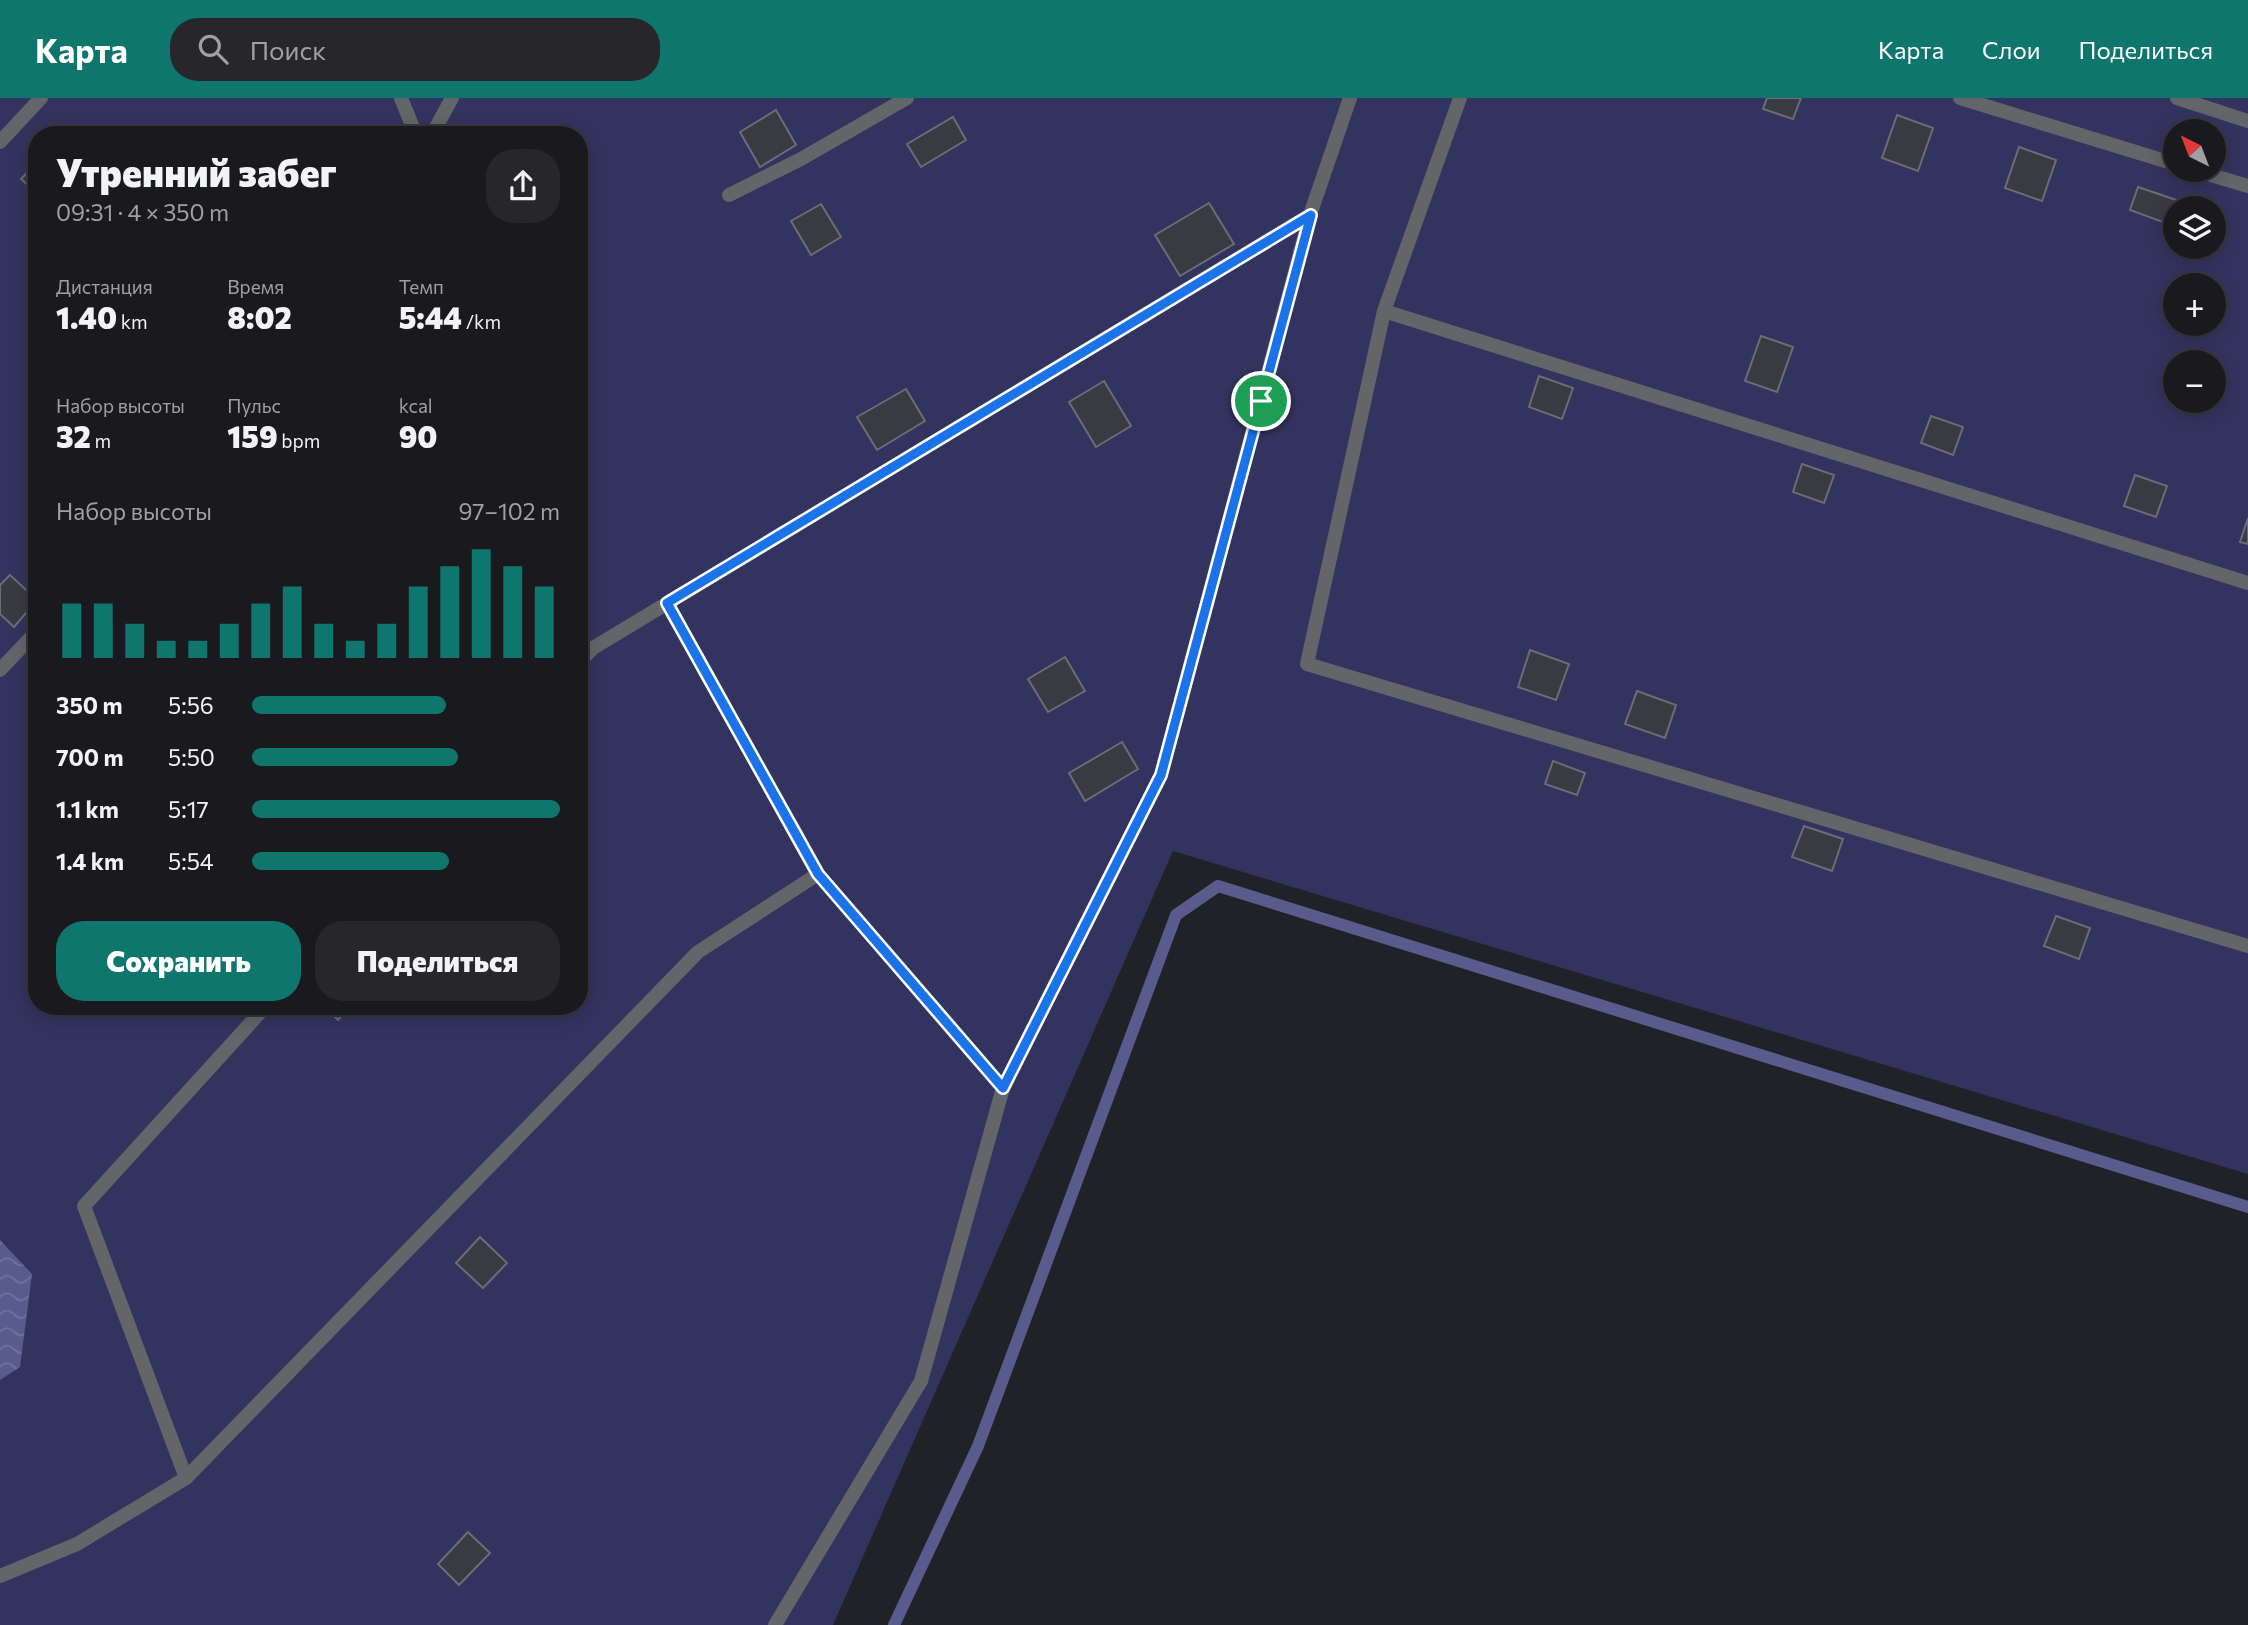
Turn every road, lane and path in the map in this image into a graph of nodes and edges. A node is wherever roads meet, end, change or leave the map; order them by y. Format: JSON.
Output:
{"nodes":[{"id":1,"x":41,"y":98,"type":"edge"},
{"id":2,"x":401,"y":98,"type":"edge"},
{"id":3,"x":453,"y":98,"type":"edge"},
{"id":4,"x":907,"y":98,"type":"edge"},
{"id":5,"x":1350,"y":98,"type":"edge"},
{"id":6,"x":1460,"y":98,"type":"edge"},
{"id":7,"x":1960,"y":98,"type":"edge"},
{"id":8,"x":2177,"y":98,"type":"edge"},
{"id":9,"x":2248,"y":121,"type":"edge"},
{"id":10,"x":412,"y":126,"type":"edge"},
{"id":11,"x":437,"y":126,"type":"edge"},
{"id":12,"x":0,"y":142,"type":"edge"},
{"id":13,"x":2163,"y":160,"type":"edge"},
{"id":14,"x":2226,"y":179,"type":"edge"},
{"id":15,"x":2248,"y":186,"type":"edge"},
{"id":16,"x":729,"y":195,"type":"dead end"},
{"id":17,"x":1311,"y":215,"type":"junction"},
{"id":18,"x":1384,"y":312,"type":"junction"},
{"id":19,"x":2248,"y":583,"type":"edge"},
{"id":20,"x":667,"y":603,"type":"junction"},
{"id":21,"x":28,"y":640,"type":"edge"},
{"id":22,"x":588,"y":653,"type":"edge"},
{"id":23,"x":0,"y":670,"type":"edge"},
{"id":24,"x":818,"y":874,"type":"junction"},
{"id":25,"x":2248,"y":946,"type":"edge"},
{"id":26,"x":258,"y":1015,"type":"edge"},
{"id":27,"x":1003,"y":1088,"type":"junction"},
{"id":28,"x":186,"y":1478,"type":"junction"},
{"id":29,"x":0,"y":1576,"type":"edge"},
{"id":30,"x":775,"y":1625,"type":"edge"}],
"edges":[{"from":1,"to":12,"type":"lane"},
{"from":2,"to":10,"type":"lane"},
{"from":3,"to":11,"type":"lane"},
{"from":4,"to":16,"type":"lane"},
{"from":5,"to":17,"type":"lane"},
{"from":6,"to":18,"type":"lane"},
{"from":7,"to":13,"type":"lane"},
{"from":8,"to":9,"type":"lane"},
{"from":14,"to":15,"type":"lane"},
{"from":17,"to":20,"type":"lane"},
{"from":17,"to":27,"type":"lane"},
{"from":18,"to":19,"type":"lane"},
{"from":18,"to":25,"type":"lane"},
{"from":20,"to":22,"type":"lane"},
{"from":20,"to":24,"type":"lane"},
{"from":21,"to":23,"type":"lane"},
{"from":24,"to":27,"type":"lane"},
{"from":24,"to":28,"type":"lane"},
{"from":26,"to":28,"type":"lane"},
{"from":27,"to":30,"type":"lane"},
{"from":28,"to":29,"type":"lane"}]}
